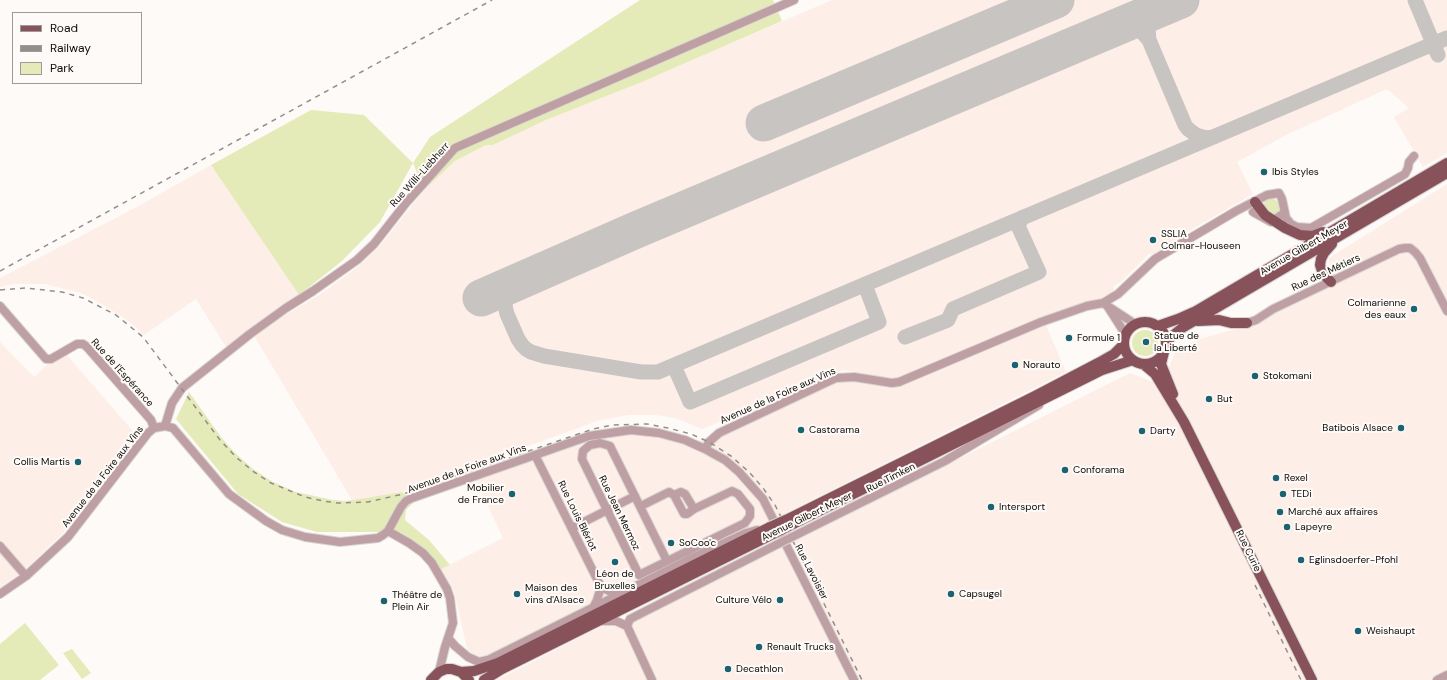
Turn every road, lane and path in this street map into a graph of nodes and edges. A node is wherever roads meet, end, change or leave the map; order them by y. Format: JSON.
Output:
{"nodes":[{"id":1,"x":794,"y":0,"type":"edge"},
{"id":2,"x":1414,"y":156,"type":"dead end"},
{"id":3,"x":1447,"y":163,"type":"edge"},
{"id":4,"x":1447,"y":173,"type":"edge"},
{"id":5,"x":1255,"y":204,"type":"junction"},
{"id":6,"x":1284,"y":213,"type":"junction"},
{"id":7,"x":1274,"y":220,"type":"junction"},
{"id":8,"x":1347,"y":222,"type":"junction"},
{"id":9,"x":1342,"y":234,"type":"junction"},
{"id":10,"x":1331,"y":282,"type":"junction"},
{"id":11,"x":1118,"y":294,"type":"junction"},
{"id":12,"x":0,"y":306,"type":"edge"},
{"id":13,"x":1109,"y":306,"type":"junction"},
{"id":14,"x":1447,"y":311,"type":"edge"},
{"id":15,"x":1194,"y":322,"type":"junction"},
{"id":16,"x":1246,"y":323,"type":"joint"},
{"id":17,"x":1135,"y":324,"type":"junction"},
{"id":18,"x":1158,"y":326,"type":"junction"},
{"id":19,"x":1125,"y":339,"type":"junction"},
{"id":20,"x":1166,"y":347,"type":"junction"},
{"id":21,"x":1132,"y":360,"type":"junction"},
{"id":22,"x":1143,"y":364,"type":"junction"},
{"id":23,"x":1055,"y":394,"type":"junction"},
{"id":24,"x":1184,"y":422,"type":"junction"},
{"id":25,"x":164,"y":426,"type":"junction"},
{"id":26,"x":154,"y":428,"type":"junction"},
{"id":27,"x":705,"y":449,"type":"junction"},
{"id":28,"x":535,"y":454,"type":"junction"},
{"id":29,"x":635,"y":496,"type":"junction"},
{"id":30,"x":641,"y":506,"type":"junction"},
{"id":31,"x":607,"y":510,"type":"junction"},
{"id":32,"x":792,"y":521,"type":"junction"},
{"id":33,"x":572,"y":528,"type":"junction"},
{"id":34,"x":388,"y":531,"type":"junction"},
{"id":35,"x":771,"y":531,"type":"junction"},
{"id":36,"x":0,"y":546,"type":"edge"},
{"id":37,"x":688,"y":560,"type":"junction"},
{"id":38,"x":667,"y":561,"type":"junction"},
{"id":39,"x":660,"y":574,"type":"junction"},
{"id":40,"x":26,"y":576,"type":"junction"},
{"id":41,"x":601,"y":587,"type":"junction"},
{"id":42,"x":0,"y":594,"type":"edge"},
{"id":43,"x":620,"y":594,"type":"junction"},
{"id":44,"x":593,"y":608,"type":"junction"},
{"id":45,"x":599,"y":621,"type":"junction"},
{"id":46,"x":627,"y":626,"type":"junction"},
{"id":47,"x":448,"y":638,"type":"junction"},
{"id":48,"x":444,"y":654,"type":"junction"},
{"id":49,"x":456,"y":670,"type":"junction"},
{"id":50,"x":439,"y":672,"type":"junction"},
{"id":51,"x":1447,"y":675,"type":"edge"},
{"id":52,"x":431,"y":680,"type":"edge"},
{"id":53,"x":469,"y":680,"type":"edge"},
{"id":54,"x":484,"y":680,"type":"edge"},
{"id":55,"x":652,"y":680,"type":"edge"},
{"id":56,"x":854,"y":680,"type":"edge"},
{"id":57,"x":1312,"y":680,"type":"edge"},
{"id":58,"x":1437,"y":680,"type":"edge"}],
"edges":[{"from":1,"to":25,"type":"street","name":"Rue Willi-Liebherr"},
{"from":2,"to":6,"type":"street","name":"Avenue de la Foire aux Vins"},
{"from":3,"to":8,"type":"main road","name":"Avenue Gilbert Meyer"},
{"from":4,"to":9,"type":"main road","name":"Avenue Gilbert Meyer"},
{"from":5,"to":6,"type":"street","name":"Avenue de la Foire aux Vins"},
{"from":5,"to":7,"type":"main road"},
{"from":5,"to":11,"type":"street","name":"Avenue de la Foire aux Vins"},
{"from":6,"to":7,"type":"street"},
{"from":7,"to":8,"type":"main road"},
{"from":8,"to":18,"type":"main road","name":"Avenue Gilbert Meyer"},
{"from":9,"to":10,"type":"main road"},
{"from":9,"to":15,"type":"main road","name":"Avenue Gilbert Meyer"},
{"from":10,"to":14,"type":"street","name":"Rue des Métiers"},
{"from":10,"to":16,"type":"street","name":"Rue des Métiers"},
{"from":11,"to":13,"type":"street"},
{"from":11,"to":13,"type":"street","name":"Avenue de la Foire aux Vins"},
{"from":12,"to":26,"type":"street","name":"Rue de l'Espérance"},
{"from":13,"to":17,"type":"street"},
{"from":13,"to":19,"type":"street"},
{"from":13,"to":27,"type":"street","name":"Avenue de la Foire aux Vins"},
{"from":15,"to":16,"type":"main road"},
{"from":15,"to":20,"type":"main road","name":"Avenue Gilbert Meyer"},
{"from":17,"to":18,"type":"main road"},
{"from":17,"to":19,"type":"main road"},
{"from":18,"to":20,"type":"main road"},
{"from":19,"to":21,"type":"main road"},
{"from":19,"to":32,"type":"main road","name":"Avenue Gilbert Meyer"},
{"from":20,"to":22,"type":"main road"},
{"from":20,"to":24,"type":"main road","name":"Rue Curie"},
{"from":21,"to":22,"type":"main road"},
{"from":21,"to":23,"type":"main road","name":"Avenue Gilbert Meyer"},
{"from":22,"to":24,"type":"main road","name":"Rue Curie"},
{"from":23,"to":32,"type":"main road","name":"Avenue Gilbert Meyer"},
{"from":23,"to":46,"type":"street","name":"Rue Timken","bridge":true},
{"from":24,"to":57,"type":"main road","name":"Rue Curie"},
{"from":25,"to":26,"type":"street","name":"Avenue de la Foire aux Vins"},
{"from":25,"to":34,"type":"street"},
{"from":26,"to":40,"type":"street","name":"Avenue de la Foire aux Vins"},
{"from":27,"to":28,"type":"street","name":"Avenue de la Foire aux Vins"},
{"from":27,"to":56,"type":"street","name":"Rue Lavoisier"},
{"from":28,"to":33,"type":"street","name":"Rue Louis Blériot"},
{"from":28,"to":34,"type":"street","name":"Avenue de la Foire aux Vins"},
{"from":29,"to":30,"type":"street"},
{"from":29,"to":31,"type":"street"},
{"from":29,"to":31,"type":"street","name":"Rue Jean Mermoz"},
{"from":30,"to":38,"type":"street"},
{"from":30,"to":38,"type":"street"},
{"from":31,"to":33,"type":"street"},
{"from":31,"to":38,"type":"street","name":"Rue Jean Mermoz"},
{"from":32,"to":35,"type":"main road","name":"Avenue Gilbert Meyer","bridge":true},
{"from":33,"to":41,"type":"street","name":"Rue Louis Blériot"},
{"from":34,"to":47,"type":"street"},
{"from":35,"to":37,"type":"street","name":"Avenue Gilbert Meyer"},
{"from":35,"to":45,"type":"main road","name":"Avenue Gilbert Meyer"},
{"from":35,"to":49,"type":"main road","name":"Avenue Gilbert Meyer"},
{"from":36,"to":40,"type":"street"},
{"from":37,"to":38,"type":"street"},
{"from":37,"to":39,"type":"street","name":"Avenue Gilbert Meyer"},
{"from":38,"to":39,"type":"street"},
{"from":39,"to":43,"type":"street","name":"Avenue Gilbert Meyer"},
{"from":40,"to":42,"type":"street","name":"Avenue de la Foire aux Vins"},
{"from":41,"to":43,"type":"street"},
{"from":41,"to":44,"type":"street"},
{"from":43,"to":44,"type":"street","name":"Avenue Gilbert Meyer"},
{"from":44,"to":47,"type":"street","name":"Avenue Gilbert Meyer"},
{"from":45,"to":46,"type":"street"},
{"from":45,"to":54,"type":"main road","name":"Avenue Gilbert Meyer"},
{"from":46,"to":55,"type":"street"},
{"from":47,"to":48,"type":"street"},
{"from":48,"to":49,"type":"street"},
{"from":48,"to":50,"type":"street"},
{"from":49,"to":50,"type":"main road","name":"Avenue Gilbert Meyer"},
{"from":49,"to":53,"type":"main road"},
{"from":50,"to":52,"type":"main road"},
{"from":51,"to":58,"type":"street"}]}
